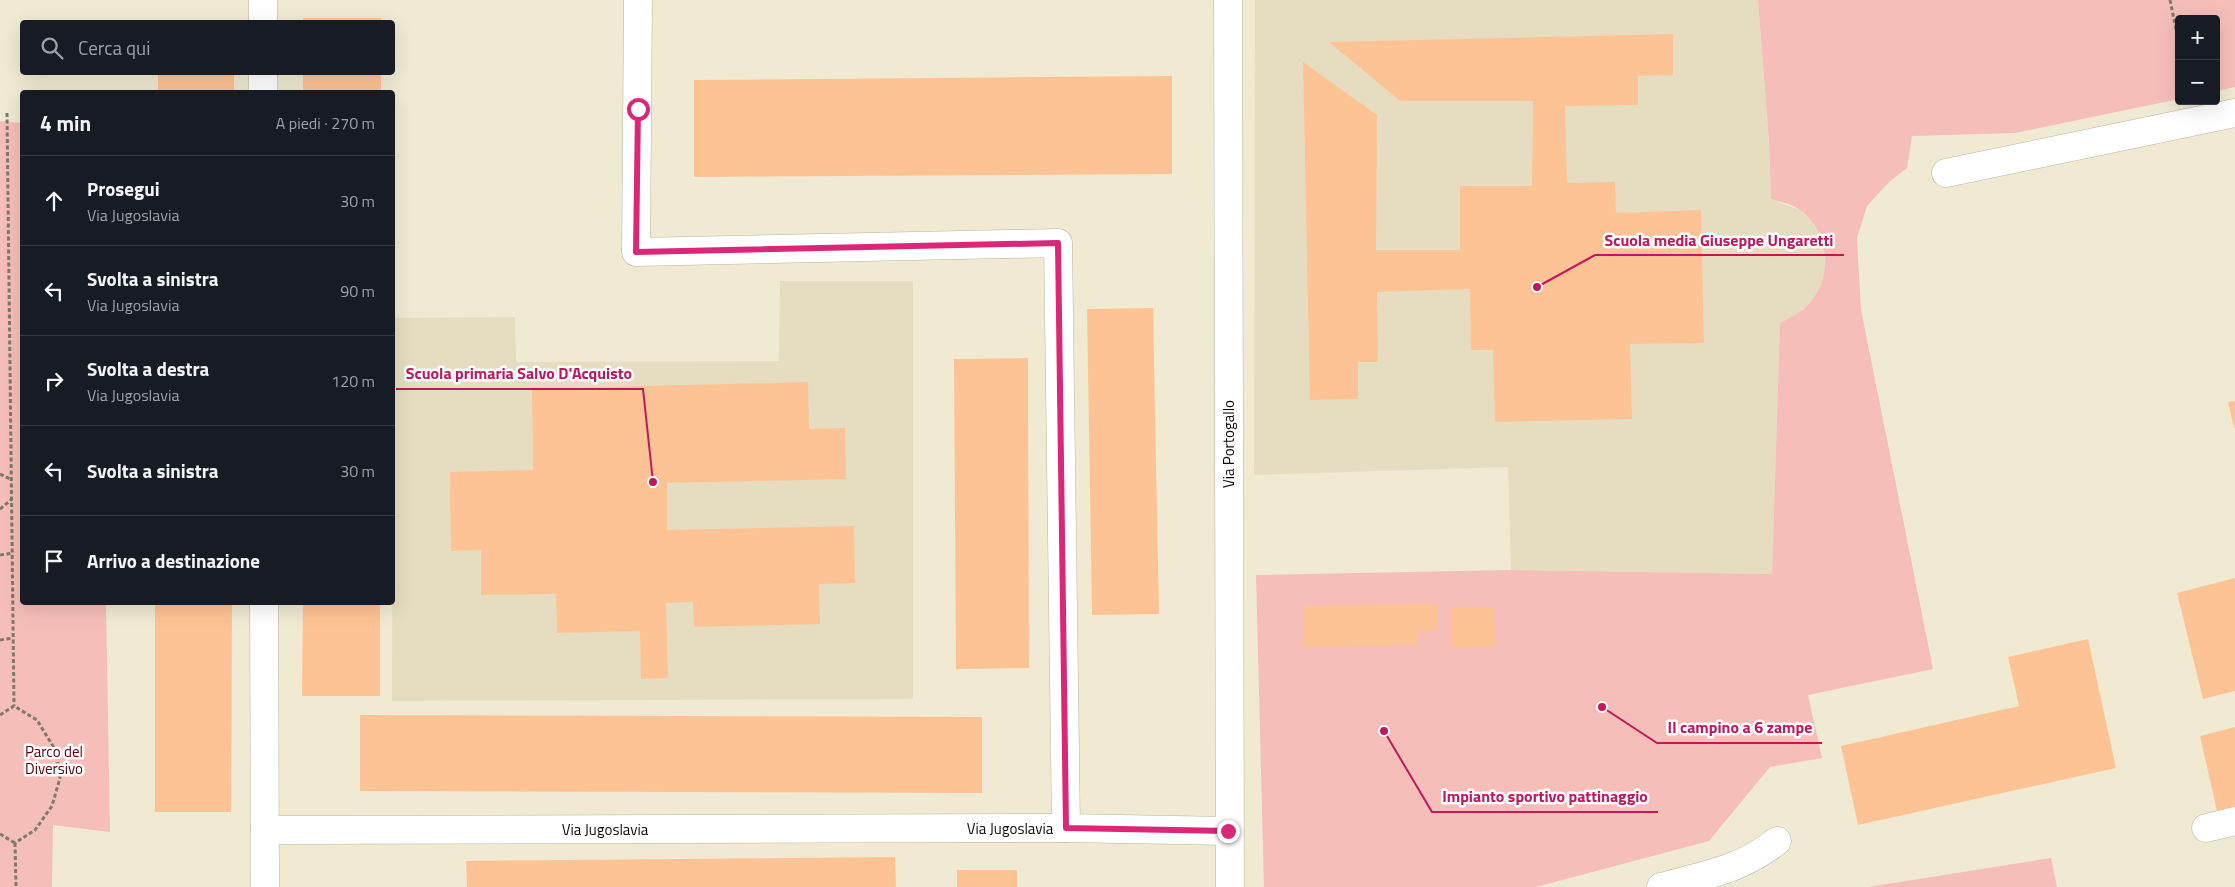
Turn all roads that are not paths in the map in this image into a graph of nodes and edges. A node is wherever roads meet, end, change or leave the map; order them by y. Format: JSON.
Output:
{"nodes":[{"id":1,"x":263,"y":0,"type":"edge"},
{"id":2,"x":638,"y":0,"type":"edge"},
{"id":3,"x":1228,"y":0,"type":"edge"},
{"id":4,"x":263,"y":20,"type":"edge"},
{"id":5,"x":263,"y":75,"type":"edge"},
{"id":6,"x":263,"y":90,"type":"edge"},
{"id":7,"x":2235,"y":113,"type":"edge"},
{"id":8,"x":1946,"y":173,"type":"dead end"},
{"id":9,"x":264,"y":605,"type":"edge"},
{"id":10,"x":2235,"y":822,"type":"edge"},
{"id":11,"x":1066,"y":828,"type":"junction"},
{"id":12,"x":2206,"y":828,"type":"dead end"},
{"id":13,"x":265,"y":830,"type":"junction"},
{"id":14,"x":1228,"y":831,"type":"junction"},
{"id":15,"x":1777,"y":841,"type":"dead end"},
{"id":16,"x":265,"y":887,"type":"edge"},
{"id":17,"x":1230,"y":887,"type":"edge"},
{"id":18,"x":1661,"y":887,"type":"edge"}],
"edges":[{"from":1,"to":4,"type":"street"},
{"from":2,"to":11,"type":"street","name":"Via Jugoslavia"},
{"from":3,"to":14,"type":"street","name":"Via Portogallo"},
{"from":5,"to":6,"type":"street"},
{"from":7,"to":8,"type":"street"},
{"from":9,"to":13,"type":"street"},
{"from":10,"to":12,"type":"street"},
{"from":11,"to":13,"type":"street","name":"Via Jugoslavia"},
{"from":11,"to":14,"type":"street"},
{"from":13,"to":16,"type":"street"},
{"from":14,"to":17,"type":"street","name":"Via Portogallo"},
{"from":15,"to":18,"type":"street"}]}
